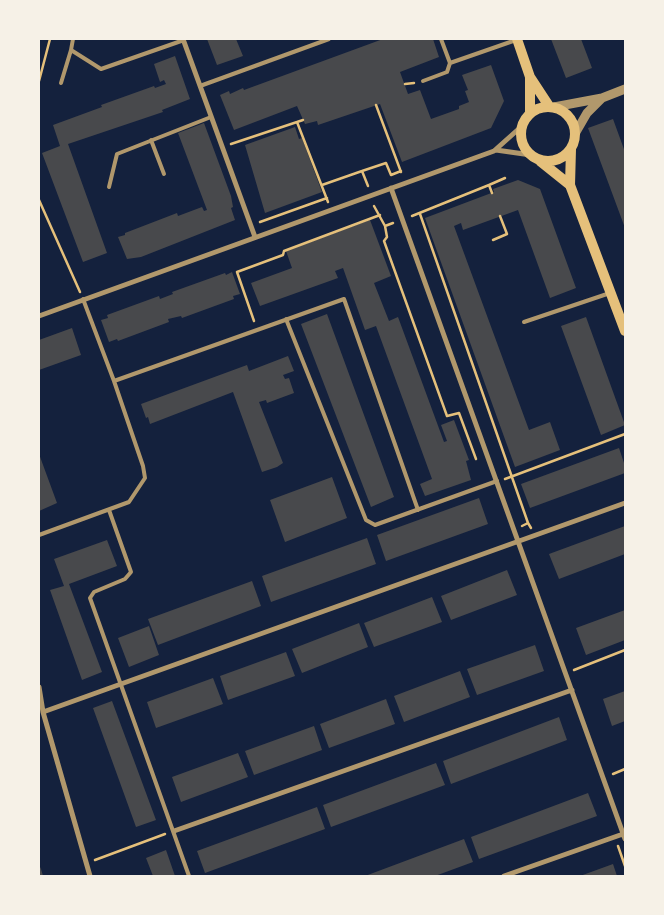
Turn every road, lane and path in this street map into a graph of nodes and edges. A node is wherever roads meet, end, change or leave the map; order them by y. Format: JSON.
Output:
{"nodes":[{"id":1,"x":50,"y":39,"type":"edge"},
{"id":2,"x":73,"y":39,"type":"edge"},
{"id":3,"x":329,"y":39,"type":"edge"},
{"id":4,"x":441,"y":39,"type":"edge"},
{"id":5,"x":517,"y":39,"type":"edge"},
{"id":6,"x":184,"y":40,"type":"edge"},
{"id":7,"x":71,"y":50,"type":"junction"},
{"id":8,"x":450,"y":64,"type":"junction"},
{"id":9,"x":530,"y":77,"type":"junction"},
{"id":10,"x":39,"y":81,"type":"edge"},
{"id":11,"x":423,"y":81,"type":"dead end"},
{"id":12,"x":61,"y":83,"type":"dead end"},
{"id":13,"x":200,"y":86,"type":"junction"},
{"id":14,"x":625,"y":89,"type":"edge"},
{"id":15,"x":602,"y":98,"type":"junction"},
{"id":16,"x":376,"y":105,"type":"dead end"},
{"id":17,"x":552,"y":106,"type":"junction"},
{"id":18,"x":530,"y":113,"type":"junction"},
{"id":19,"x":211,"y":117,"type":"junction"},
{"id":20,"x":303,"y":120,"type":"dead end"},
{"id":21,"x":297,"y":122,"type":"junction"},
{"id":22,"x":522,"y":126,"type":"junction"},
{"id":23,"x":576,"y":132,"type":"junction"},
{"id":24,"x":151,"y":140,"type":"junction"},
{"id":25,"x":222,"y":147,"type":"junction"},
{"id":26,"x":571,"y":149,"type":"junction"},
{"id":27,"x":496,"y":150,"type":"junction"},
{"id":28,"x":535,"y":158,"type":"junction"},
{"id":29,"x":362,"y":171,"type":"junction"},
{"id":30,"x":401,"y":171,"type":"junction"},
{"id":31,"x":164,"y":174,"type":"dead end"},
{"id":32,"x":505,"y":178,"type":"dead end"},
{"id":33,"x":405,"y":183,"type":"junction"},
{"id":34,"x":322,"y":185,"type":"junction"},
{"id":35,"x":489,"y":185,"type":"junction"},
{"id":36,"x":570,"y":186,"type":"junction"},
{"id":37,"x":109,"y":187,"type":"dead end"},
{"id":38,"x":392,"y":188,"type":"junction"},
{"id":39,"x":492,"y":192,"type":"dead end"},
{"id":40,"x":371,"y":195,"type":"junction"},
{"id":41,"x":327,"y":198,"type":"junction"},
{"id":42,"x":39,"y":200,"type":"edge"},
{"id":43,"x":331,"y":210,"type":"junction"},
{"id":44,"x":420,"y":214,"type":"junction"},
{"id":45,"x":380,"y":215,"type":"junction"},
{"id":46,"x":500,"y":216,"type":"dead end"},
{"id":47,"x":403,"y":219,"type":"junction"},
{"id":48,"x":251,"y":226,"type":"junction"},
{"id":49,"x":255,"y":237,"type":"junction"},
{"id":50,"x":493,"y":240,"type":"dead end"},
{"id":51,"x":611,"y":292,"type":"junction"},
{"id":52,"x":83,"y":299,"type":"junction"},
{"id":53,"x":39,"y":316,"type":"edge"},
{"id":54,"x":286,"y":319,"type":"junction"},
{"id":55,"x":524,"y":322,"type":"dead end"},
{"id":56,"x":257,"y":329,"type":"junction"},
{"id":57,"x":625,"y":332,"type":"edge"},
{"id":58,"x":114,"y":381,"type":"junction"},
{"id":59,"x":625,"y":434,"type":"edge"},
{"id":60,"x":512,"y":477,"type":"junction"},
{"id":61,"x":497,"y":482,"type":"junction"},
{"id":62,"x":625,"y":503,"type":"edge"},
{"id":63,"x":109,"y":510,"type":"junction"},
{"id":64,"x":418,"y":510,"type":"junction"},
{"id":65,"x":528,"y":523,"type":"dead end"},
{"id":66,"x":39,"y":535,"type":"edge"},
{"id":67,"x":518,"y":542,"type":"junction"},
{"id":68,"x":625,"y":650,"type":"edge"},
{"id":69,"x":566,"y":673,"type":"junction"},
{"id":70,"x":120,"y":683,"type":"junction"},
{"id":71,"x":39,"y":687,"type":"edge"},
{"id":72,"x":572,"y":690,"type":"junction"},
{"id":73,"x":41,"y":713,"type":"edge"},
{"id":74,"x":625,"y":769,"type":"edge"},
{"id":75,"x":603,"y":778,"type":"junction"},
{"id":76,"x":174,"y":831,"type":"junction"},
{"id":77,"x":624,"y":836,"type":"edge"},
{"id":78,"x":86,"y":863,"type":"junction"},
{"id":79,"x":90,"y":876,"type":"edge"},
{"id":80,"x":189,"y":876,"type":"edge"},
{"id":81,"x":504,"y":876,"type":"edge"}],
"edges":[{"from":1,"to":10,"type":"path"},
{"from":2,"to":7,"type":"lane"},
{"from":3,"to":13,"type":"lane"},
{"from":4,"to":8,"type":"lane"},
{"from":5,"to":8,"type":"lane"},
{"from":5,"to":9,"type":"main road"},
{"from":6,"to":7,"type":"lane"},
{"from":6,"to":13,"type":"street"},
{"from":7,"to":12,"type":"lane"},
{"from":8,"to":11,"type":"lane"},
{"from":9,"to":17,"type":"main road"},
{"from":9,"to":18,"type":"main road"},
{"from":13,"to":19,"type":"street"},
{"from":14,"to":15,"type":"street"},
{"from":15,"to":17,"type":"street"},
{"from":15,"to":23,"type":"street"},
{"from":16,"to":30,"type":"path"},
{"from":17,"to":18,"type":"main road"},
{"from":17,"to":23,"type":"main road"},
{"from":18,"to":22,"type":"main road"},
{"from":19,"to":24,"type":"lane"},
{"from":19,"to":25,"type":"street"},
{"from":20,"to":21,"type":"path"},
{"from":21,"to":25,"type":"path"},
{"from":21,"to":34,"type":"path"},
{"from":22,"to":27,"type":"street"},
{"from":22,"to":28,"type":"main road"},
{"from":23,"to":26,"type":"main road"},
{"from":24,"to":31,"type":"lane"},
{"from":24,"to":37,"type":"lane"},
{"from":25,"to":48,"type":"street"},
{"from":26,"to":28,"type":"main road"},
{"from":26,"to":36,"type":"main road"},
{"from":27,"to":28,"type":"street"},
{"from":27,"to":33,"type":"street"},
{"from":28,"to":36,"type":"main road"},
{"from":29,"to":30,"type":"path"},
{"from":29,"to":34,"type":"path"},
{"from":29,"to":40,"type":"path"},
{"from":30,"to":33,"type":"path"},
{"from":32,"to":35,"type":"path"},
{"from":33,"to":38,"type":"street"},
{"from":34,"to":41,"type":"path"},
{"from":35,"to":39,"type":"path"},
{"from":35,"to":44,"type":"path"},
{"from":36,"to":51,"type":"main road"},
{"from":38,"to":40,"type":"street"},
{"from":38,"to":47,"type":"street"},
{"from":40,"to":43,"type":"street"},
{"from":40,"to":45,"type":"path"},
{"from":41,"to":43,"type":"path"},
{"from":41,"to":48,"type":"path"},
{"from":42,"to":52,"type":"path"},
{"from":43,"to":49,"type":"street"},
{"from":44,"to":47,"type":"path"},
{"from":44,"to":60,"type":"path"},
{"from":45,"to":47,"type":"path"},
{"from":45,"to":56,"type":"path"},
{"from":46,"to":50,"type":"path"},
{"from":47,"to":61,"type":"street"},
{"from":48,"to":49,"type":"street"},
{"from":49,"to":52,"type":"street"},
{"from":51,"to":55,"type":"lane"},
{"from":51,"to":57,"type":"main road"},
{"from":52,"to":53,"type":"street"},
{"from":52,"to":58,"type":"lane"},
{"from":54,"to":56,"type":"lane"},
{"from":54,"to":64,"type":"lane"},
{"from":54,"to":64,"type":"lane"},
{"from":56,"to":58,"type":"lane"},
{"from":58,"to":63,"type":"lane"},
{"from":59,"to":60,"type":"path"},
{"from":60,"to":61,"type":"path"},
{"from":60,"to":65,"type":"path"},
{"from":61,"to":64,"type":"lane"},
{"from":61,"to":67,"type":"street"},
{"from":62,"to":67,"type":"street"},
{"from":63,"to":66,"type":"lane"},
{"from":63,"to":70,"type":"lane"},
{"from":67,"to":69,"type":"street"},
{"from":67,"to":70,"type":"street"},
{"from":68,"to":69,"type":"path"},
{"from":69,"to":72,"type":"street"},
{"from":70,"to":73,"type":"street"},
{"from":70,"to":76,"type":"lane"},
{"from":71,"to":73,"type":"street"},
{"from":72,"to":75,"type":"street"},
{"from":72,"to":76,"type":"street"},
{"from":73,"to":78,"type":"street"},
{"from":74,"to":75,"type":"path"},
{"from":75,"to":77,"type":"street"},
{"from":76,"to":78,"type":"path"},
{"from":76,"to":80,"type":"lane"},
{"from":77,"to":81,"type":"street"},
{"from":78,"to":79,"type":"street"}]}
